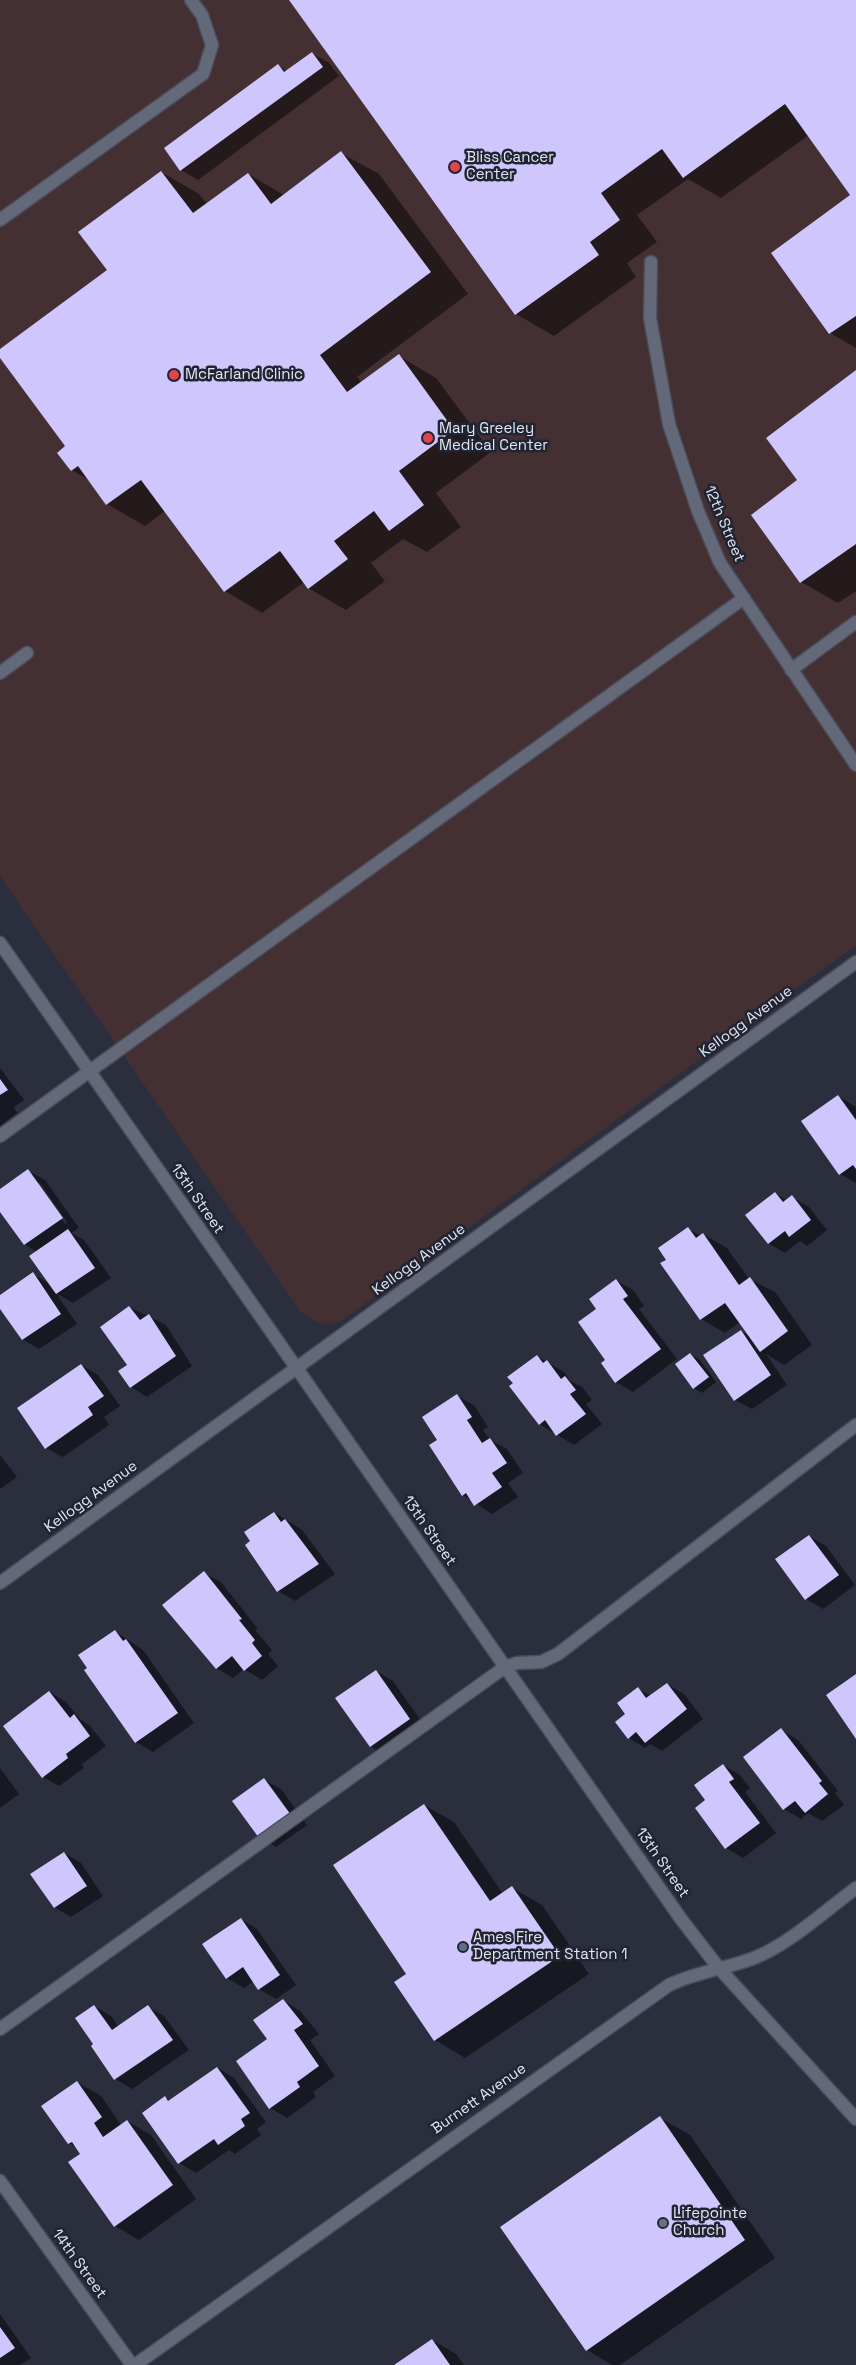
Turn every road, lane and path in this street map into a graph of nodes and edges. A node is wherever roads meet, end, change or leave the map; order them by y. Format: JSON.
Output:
{"nodes":[{"id":1,"x":191,"y":0,"type":"edge"},
{"id":2,"x":0,"y":220,"type":"edge"},
{"id":3,"x":651,"y":262,"type":"dead end"},
{"id":4,"x":744,"y":598,"type":"junction"},
{"id":5,"x":856,"y":622,"type":"edge"},
{"id":6,"x":27,"y":653,"type":"dead end"},
{"id":7,"x":792,"y":670,"type":"junction"},
{"id":8,"x":0,"y":673,"type":"edge"},
{"id":9,"x":856,"y":765,"type":"edge"},
{"id":10,"x":0,"y":944,"type":"edge"},
{"id":11,"x":856,"y":962,"type":"edge"},
{"id":12,"x":90,"y":1073,"type":"junction"},
{"id":13,"x":0,"y":1136,"type":"edge"},
{"id":14,"x":295,"y":1368,"type":"junction"},
{"id":15,"x":856,"y":1426,"type":"edge"},
{"id":16,"x":0,"y":1583,"type":"edge"},
{"id":17,"x":505,"y":1667,"type":"junction"},
{"id":18,"x":856,"y":1888,"type":"edge"},
{"id":19,"x":718,"y":1967,"type":"junction"},
{"id":20,"x":0,"y":2029,"type":"edge"},
{"id":21,"x":856,"y":2119,"type":"edge"},
{"id":22,"x":0,"y":2181,"type":"edge"},
{"id":23,"x":133,"y":2365,"type":"edge"}],
"edges":[{"from":1,"to":2,"type":"street"},
{"from":3,"to":4,"type":"street","name":"12th Street"},
{"from":4,"to":7,"type":"street","name":"12th Street"},
{"from":4,"to":12,"type":"street"},
{"from":5,"to":7,"type":"street"},
{"from":6,"to":8,"type":"street"},
{"from":7,"to":9,"type":"street","name":"12th Street"},
{"from":10,"to":12,"type":"street","name":"13th Street"},
{"from":11,"to":14,"type":"street","name":"Kellogg Avenue"},
{"from":12,"to":13,"type":"street"},
{"from":12,"to":14,"type":"street","name":"13th Street"},
{"from":14,"to":16,"type":"street","name":"Kellogg Avenue"},
{"from":14,"to":17,"type":"street","name":"13th Street"},
{"from":15,"to":17,"type":"street"},
{"from":17,"to":19,"type":"street","name":"13th Street"},
{"from":17,"to":20,"type":"street"},
{"from":18,"to":19,"type":"street","name":"Burnett Avenue"},
{"from":19,"to":21,"type":"street","name":"13th Street"},
{"from":19,"to":23,"type":"street","name":"Burnett Avenue"},
{"from":22,"to":23,"type":"street","name":"14th Street"}]}
